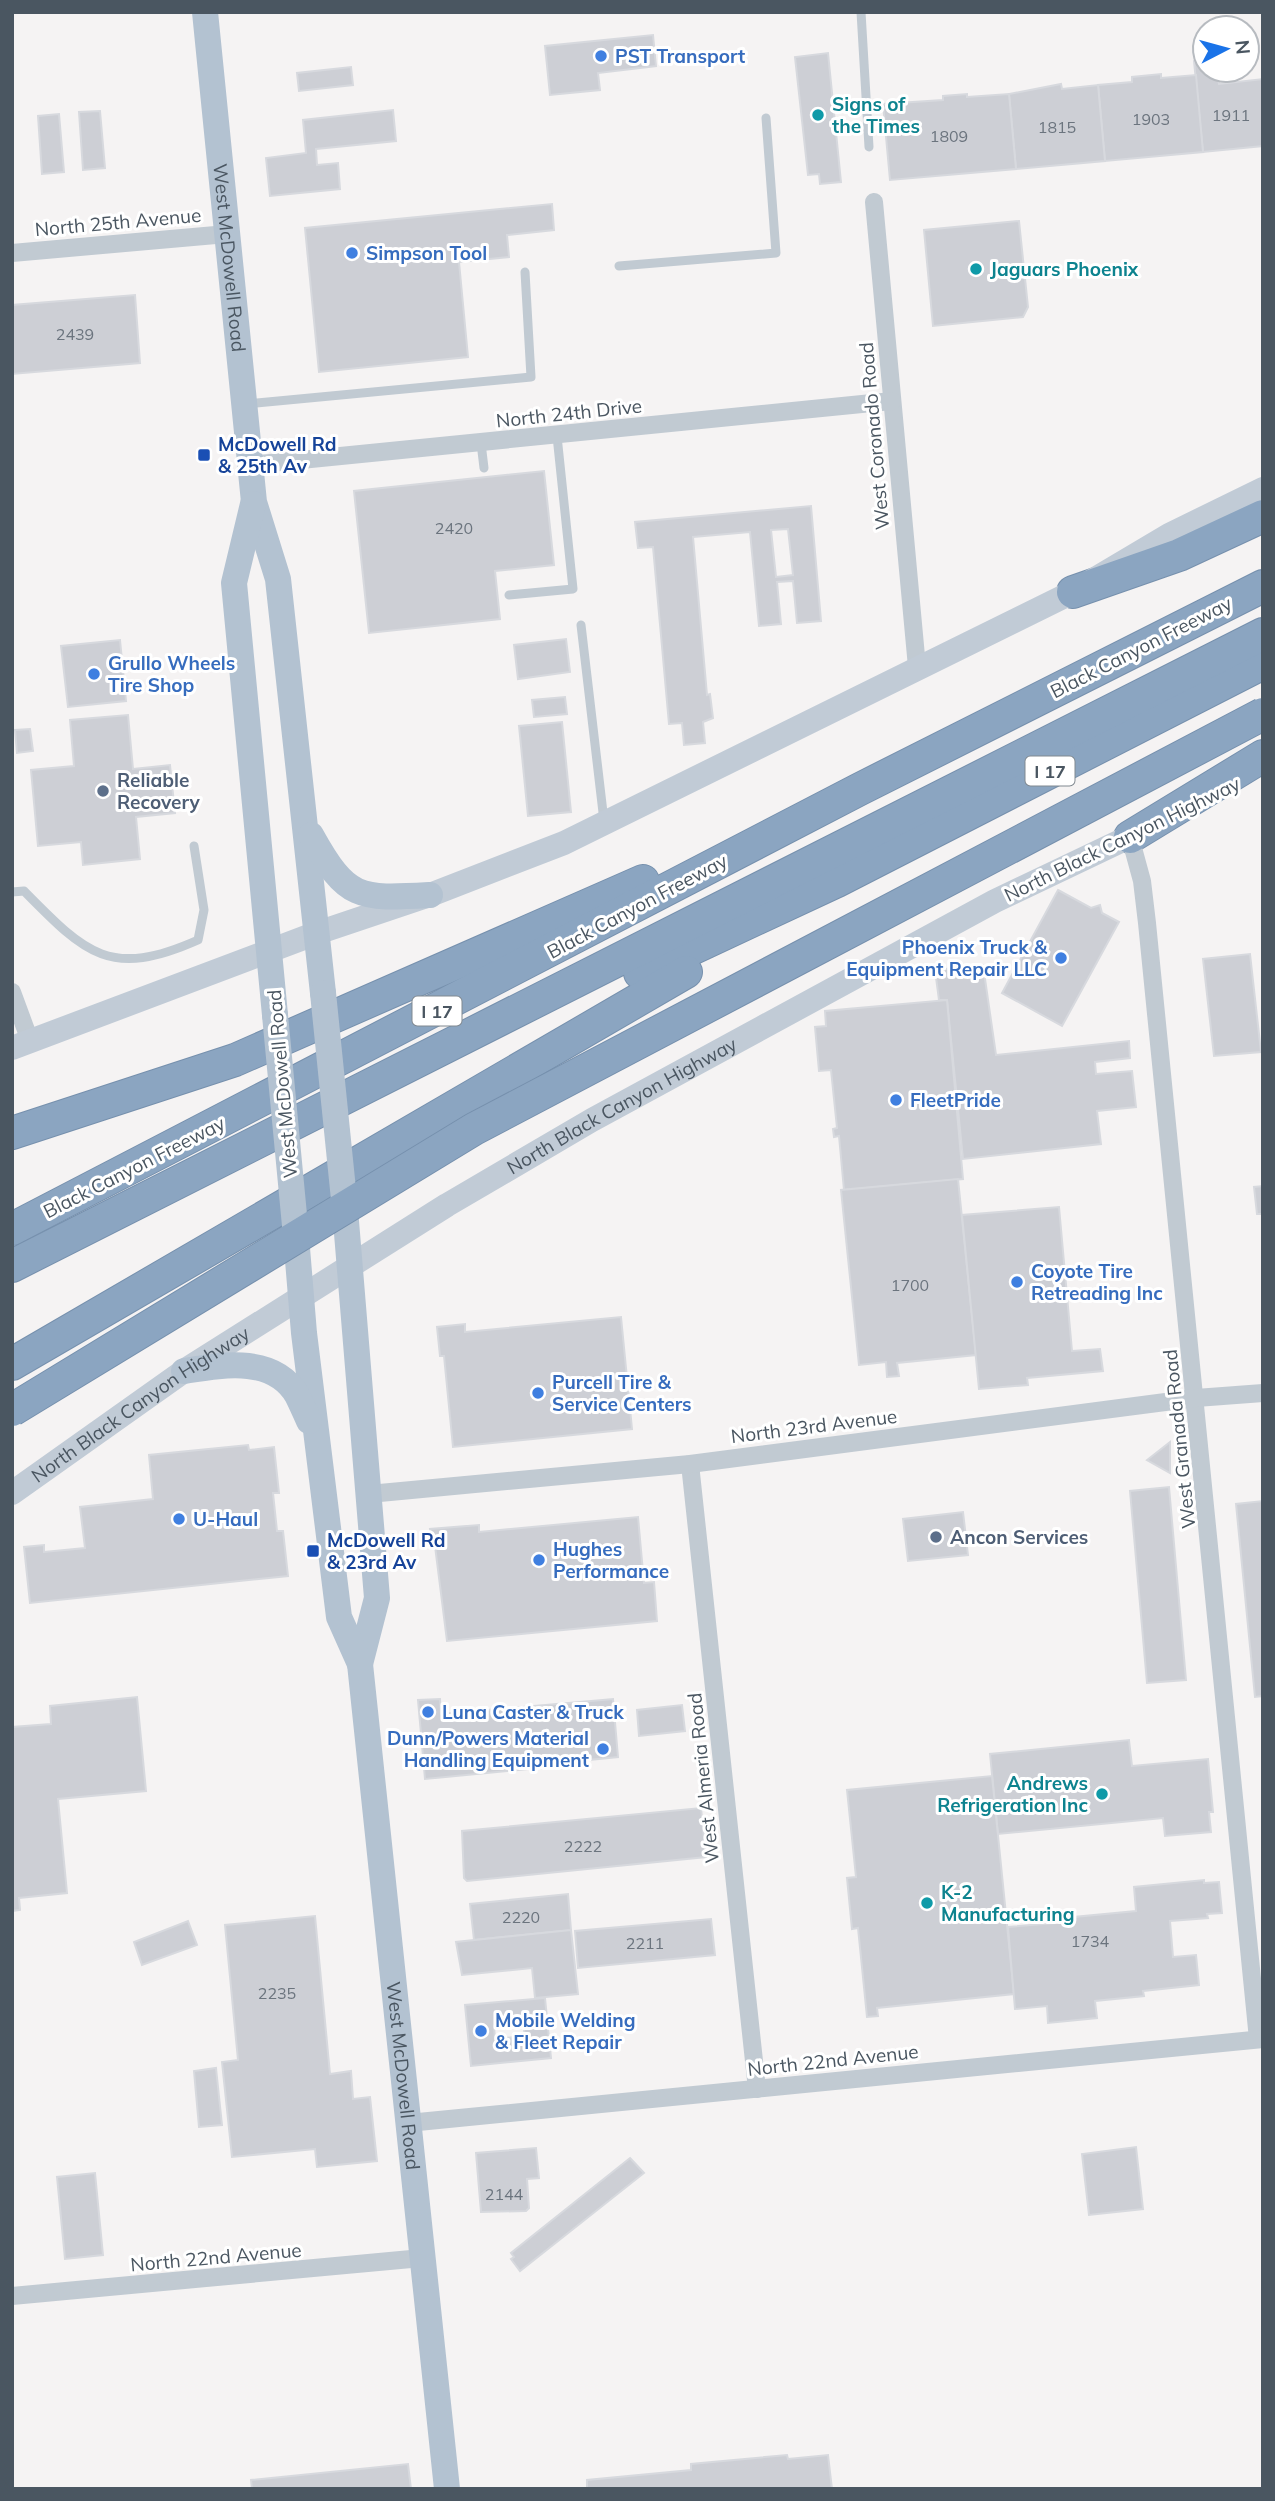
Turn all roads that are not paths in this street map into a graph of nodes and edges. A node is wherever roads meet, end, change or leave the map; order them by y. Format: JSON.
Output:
{"nodes":[{"id":1,"x":205,"y":12,"type":"edge"},
{"id":2,"x":861,"y":12,"type":"edge"},
{"id":3,"x":766,"y":118,"type":"dead end"},
{"id":4,"x":869,"y":147,"type":"dead end"},
{"id":5,"x":874,"y":202,"type":"dead end"},
{"id":6,"x":227,"y":234,"type":"junction"},
{"id":7,"x":12,"y":253,"type":"edge"},
{"id":8,"x":619,"y":265,"type":"dead end"},
{"id":9,"x":525,"y":272,"type":"dead end"},
{"id":10,"x":892,"y":401,"type":"junction"},
{"id":11,"x":244,"y":405,"type":"junction"},
{"id":12,"x":557,"y":436,"type":"junction"},
{"id":13,"x":481,"y":443,"type":"junction"},
{"id":14,"x":250,"y":465,"type":"junction"},
{"id":15,"x":484,"y":468,"type":"dead end"},
{"id":16,"x":1263,"y":489,"type":"edge"},
{"id":17,"x":254,"y":502,"type":"junction"},
{"id":18,"x":1263,"y":516,"type":"edge"},
{"id":19,"x":1263,"y":586,"type":"edge"},
{"id":20,"x":1073,"y":593,"type":"junction"},
{"id":21,"x":509,"y":595,"type":"dead end"},
{"id":22,"x":581,"y":625,"type":"dead end"},
{"id":23,"x":1263,"y":634,"type":"edge"},
{"id":24,"x":1263,"y":663,"type":"edge"},
{"id":25,"x":917,"y":667,"type":"junction"},
{"id":26,"x":1263,"y":714,"type":"edge"},
{"id":27,"x":1263,"y":756,"type":"edge"},
{"id":28,"x":1263,"y":770,"type":"edge"},
{"id":29,"x":860,"y":789,"type":"junction"},
{"id":30,"x":604,"y":823,"type":"junction"},
{"id":31,"x":305,"y":826,"type":"junction"},
{"id":32,"x":1130,"y":837,"type":"junction"},
{"id":33,"x":194,"y":846,"type":"dead end"},
{"id":34,"x":837,"y":881,"type":"junction"},
{"id":35,"x":12,"y":892,"type":"edge"},
{"id":36,"x":430,"y":895,"type":"junction"},
{"id":37,"x":317,"y":933,"type":"junction"},
{"id":38,"x":270,"y":951,"type":"junction"},
{"id":39,"x":12,"y":992,"type":"edge"},
{"id":40,"x":21,"y":1045,"type":"edge"},
{"id":41,"x":12,"y":1133,"type":"edge"},
{"id":42,"x":12,"y":1229,"type":"edge"},
{"id":43,"x":12,"y":1266,"type":"edge"},
{"id":44,"x":351,"y":1268,"type":"junction"},
{"id":45,"x":12,"y":1286,"type":"edge"},
{"id":46,"x":301,"y":1299,"type":"junction"},
{"id":47,"x":12,"y":1364,"type":"edge"},
{"id":48,"x":184,"y":1371,"type":"junction"},
{"id":49,"x":1263,"y":1393,"type":"edge"},
{"id":50,"x":1196,"y":1398,"type":"junction"},
{"id":51,"x":12,"y":1410,"type":"edge"},
{"id":52,"x":317,"y":1438,"type":"junction"},
{"id":53,"x":690,"y":1464,"type":"junction"},
{"id":54,"x":12,"y":1493,"type":"edge"},
{"id":55,"x":369,"y":1494,"type":"junction"},
{"id":56,"x":360,"y":1664,"type":"junction"},
{"id":57,"x":1261,"y":2039,"type":"edge"},
{"id":58,"x":757,"y":2089,"type":"junction"},
{"id":59,"x":408,"y":2123,"type":"junction"},
{"id":60,"x":422,"y":2258,"type":"junction"},
{"id":61,"x":12,"y":2296,"type":"edge"},
{"id":62,"x":447,"y":2489,"type":"edge"}],
"edges":[{"from":1,"to":6,"type":"main road","name":"West McDowell Road"},
{"from":2,"to":4,"type":"lane"},
{"from":3,"to":8,"type":"lane"},
{"from":5,"to":10,"type":"street","name":"West Coronado Road"},
{"from":6,"to":7,"type":"street","name":"North 25th Avenue"},
{"from":6,"to":11,"type":"main road","name":"West McDowell Road"},
{"from":9,"to":11,"type":"lane"},
{"from":10,"to":12,"type":"street","name":"North 24th Drive"},
{"from":10,"to":25,"type":"street","name":"West Coronado Road"},
{"from":11,"to":14,"type":"main road","name":"West McDowell Road"},
{"from":12,"to":13,"type":"street","name":"North 24th Drive"},
{"from":12,"to":21,"type":"lane"},
{"from":13,"to":14,"type":"street","name":"North 24th Drive"},
{"from":13,"to":15,"type":"lane"},
{"from":14,"to":17,"type":"main road","name":"West McDowell Road"},
{"from":16,"to":20,"type":"main road"},
{"from":17,"to":31,"type":"main road","name":"West McDowell Road"},
{"from":17,"to":38,"type":"main road","name":"West McDowell Road"},
{"from":18,"to":20,"type":"highway"},
{"from":19,"to":29,"type":"highway","name":"Black Canyon Freeway","number":"I 17"},
{"from":20,"to":25,"type":"main road"},
{"from":22,"to":30,"type":"lane"},
{"from":23,"to":43,"type":"highway"},
{"from":24,"to":34,"type":"highway","number":"I 17"},
{"from":25,"to":30,"type":"main road"},
{"from":26,"to":51,"type":"highway","bridge":true},
{"from":27,"to":32,"type":"highway"},
{"from":28,"to":32,"type":"main road","name":"North Black Canyon Highway"},
{"from":29,"to":41,"type":"highway"},
{"from":29,"to":42,"type":"highway","name":"Black Canyon Freeway","number":"I 17"},
{"from":30,"to":36,"type":"main road"},
{"from":31,"to":36,"type":"main road"},
{"from":31,"to":37,"type":"main road","name":"West McDowell Road"},
{"from":32,"to":44,"type":"main road","name":"North Black Canyon Highway"},
{"from":32,"to":50,"type":"street","name":"West Granada Road"},
{"from":33,"to":35,"type":"lane"},
{"from":34,"to":45,"type":"highway","number":"I 17"},
{"from":34,"to":47,"type":"highway"},
{"from":36,"to":37,"type":"main road"},
{"from":37,"to":38,"type":"main road"},
{"from":37,"to":44,"type":"main road","name":"West McDowell Road","bridge":true},
{"from":38,"to":40,"type":"main road"},
{"from":38,"to":46,"type":"main road","name":"West McDowell Road","bridge":true},
{"from":39,"to":40,"type":"street"},
{"from":44,"to":46,"type":"main road","name":"North Black Canyon Highway"},
{"from":44,"to":55,"type":"main road","name":"West McDowell Road"},
{"from":46,"to":48,"type":"main road","name":"North Black Canyon Highway"},
{"from":46,"to":52,"type":"main road","name":"West McDowell Road"},
{"from":48,"to":52,"type":"main road"},
{"from":48,"to":54,"type":"main road","name":"North Black Canyon Highway"},
{"from":49,"to":50,"type":"street","name":"North 23rd Avenue"},
{"from":50,"to":53,"type":"street","name":"North 23rd Avenue"},
{"from":50,"to":57,"type":"street","name":"West Granada Road"},
{"from":52,"to":56,"type":"main road","name":"West McDowell Road"},
{"from":53,"to":55,"type":"street","name":"North 23rd Avenue"},
{"from":53,"to":58,"type":"street","name":"West Almeria Road"},
{"from":55,"to":56,"type":"main road","name":"West McDowell Road"},
{"from":56,"to":59,"type":"main road","name":"West McDowell Road"},
{"from":57,"to":58,"type":"street","name":"North 22nd Avenue"},
{"from":58,"to":59,"type":"street","name":"North 22nd Avenue"},
{"from":59,"to":60,"type":"main road","name":"West McDowell Road"},
{"from":60,"to":61,"type":"street","name":"North 22nd Avenue"},
{"from":60,"to":62,"type":"main road","name":"West McDowell Road"}]}
